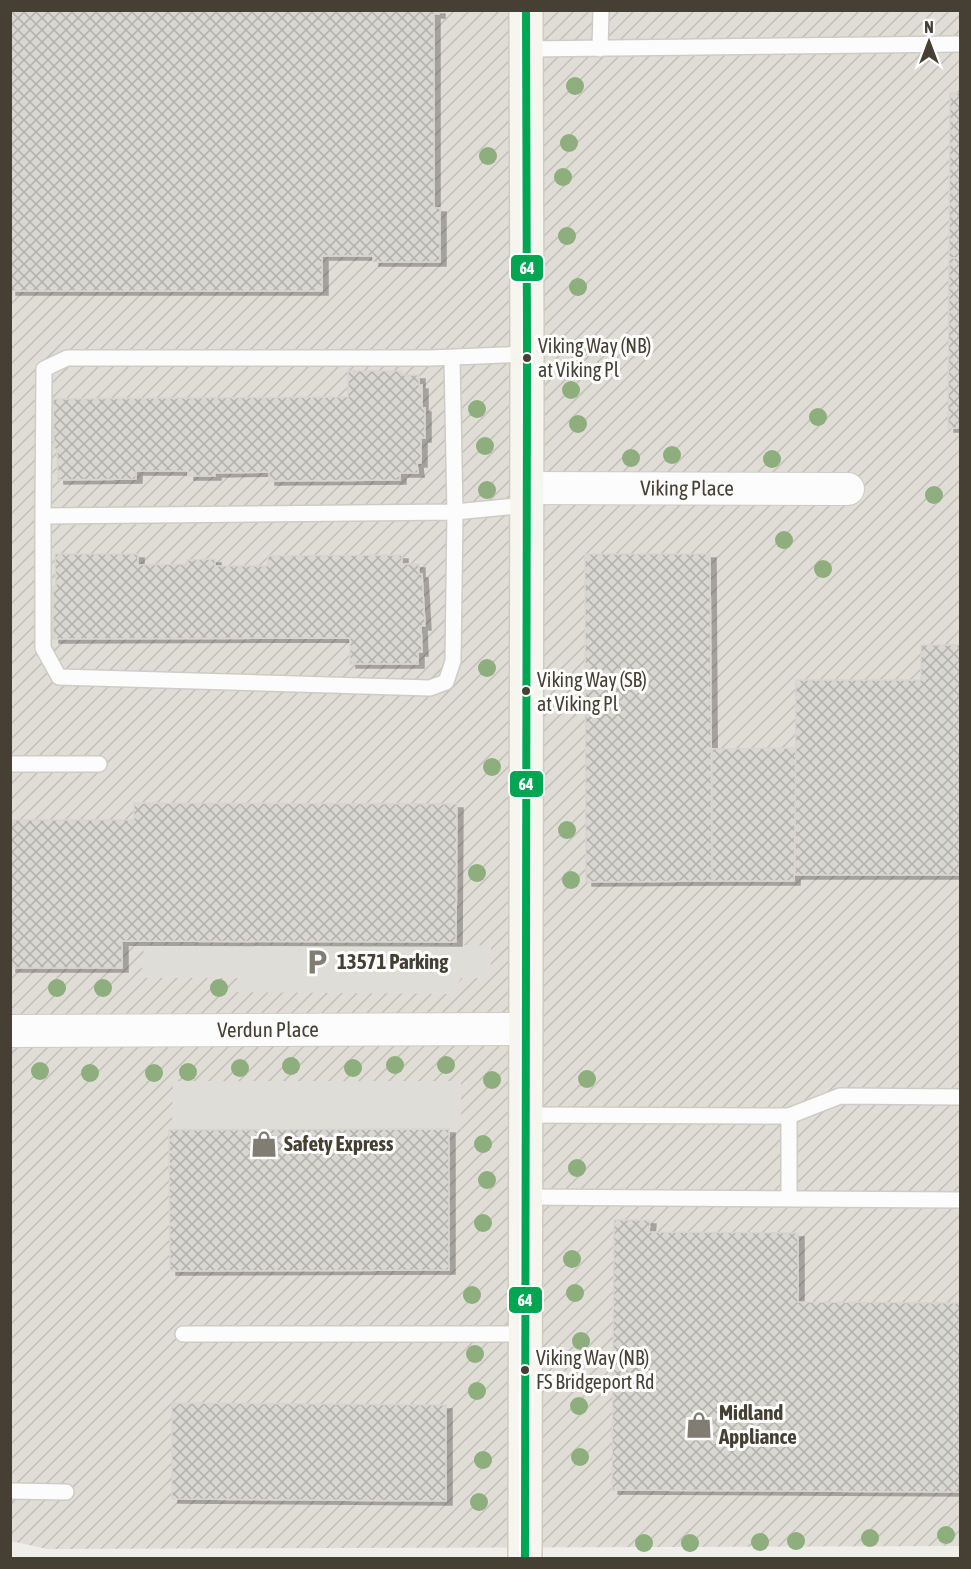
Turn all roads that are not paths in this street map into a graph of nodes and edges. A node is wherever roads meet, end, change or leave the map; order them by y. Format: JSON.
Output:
{"nodes":[{"id":1,"x":526,"y":10,"type":"edge"},
{"id":2,"x":601,"y":10,"type":"edge"},
{"id":3,"x":960,"y":44,"type":"edge"},
{"id":4,"x":526,"y":49,"type":"junction"},
{"id":5,"x":600,"y":49,"type":"junction"},
{"id":6,"x":527,"y":354,"type":"junction"},
{"id":7,"x":452,"y":358,"type":"junction"},
{"id":8,"x":848,"y":489,"type":"dead end"},
{"id":9,"x":527,"y":496,"type":"junction"},
{"id":10,"x":455,"y":512,"type":"junction"},
{"id":11,"x":43,"y":516,"type":"junction"},
{"id":12,"x":10,"y":764,"type":"edge"},
{"id":13,"x":99,"y":764,"type":"dead end"},
{"id":14,"x":526,"y":1029,"type":"junction"},
{"id":15,"x":10,"y":1031,"type":"edge"},
{"id":16,"x":960,"y":1097,"type":"edge"},
{"id":17,"x":526,"y":1115,"type":"junction"},
{"id":18,"x":789,"y":1116,"type":"junction"},
{"id":19,"x":526,"y":1197,"type":"junction"},
{"id":20,"x":789,"y":1199,"type":"junction"},
{"id":21,"x":960,"y":1200,"type":"edge"},
{"id":22,"x":183,"y":1334,"type":"dead end"},
{"id":23,"x":526,"y":1334,"type":"junction"},
{"id":24,"x":10,"y":1491,"type":"edge"},
{"id":25,"x":66,"y":1492,"type":"dead end"},
{"id":26,"x":525,"y":1558,"type":"edge"}],
"edges":[{"from":1,"to":4,"type":"street"},
{"from":2,"to":5,"type":"lane"},
{"from":3,"to":5,"type":"lane"},
{"from":4,"to":5,"type":"lane"},
{"from":4,"to":6,"type":"street"},
{"from":6,"to":7,"type":"lane"},
{"from":6,"to":9,"type":"street"},
{"from":7,"to":10,"type":"lane"},
{"from":7,"to":11,"type":"lane"},
{"from":8,"to":9,"type":"street","name":"Viking Place"},
{"from":9,"to":10,"type":"lane"},
{"from":9,"to":14,"type":"street"},
{"from":10,"to":11,"type":"lane"},
{"from":10,"to":11,"type":"lane"},
{"from":12,"to":13,"type":"lane"},
{"from":14,"to":15,"type":"street","name":"Verdun Place"},
{"from":14,"to":17,"type":"street"},
{"from":16,"to":18,"type":"lane"},
{"from":17,"to":18,"type":"lane"},
{"from":17,"to":19,"type":"street"},
{"from":18,"to":20,"type":"lane"},
{"from":19,"to":20,"type":"lane"},
{"from":19,"to":23,"type":"street"},
{"from":20,"to":21,"type":"lane"},
{"from":22,"to":23,"type":"lane"},
{"from":23,"to":26,"type":"street"},
{"from":24,"to":25,"type":"lane"}]}
